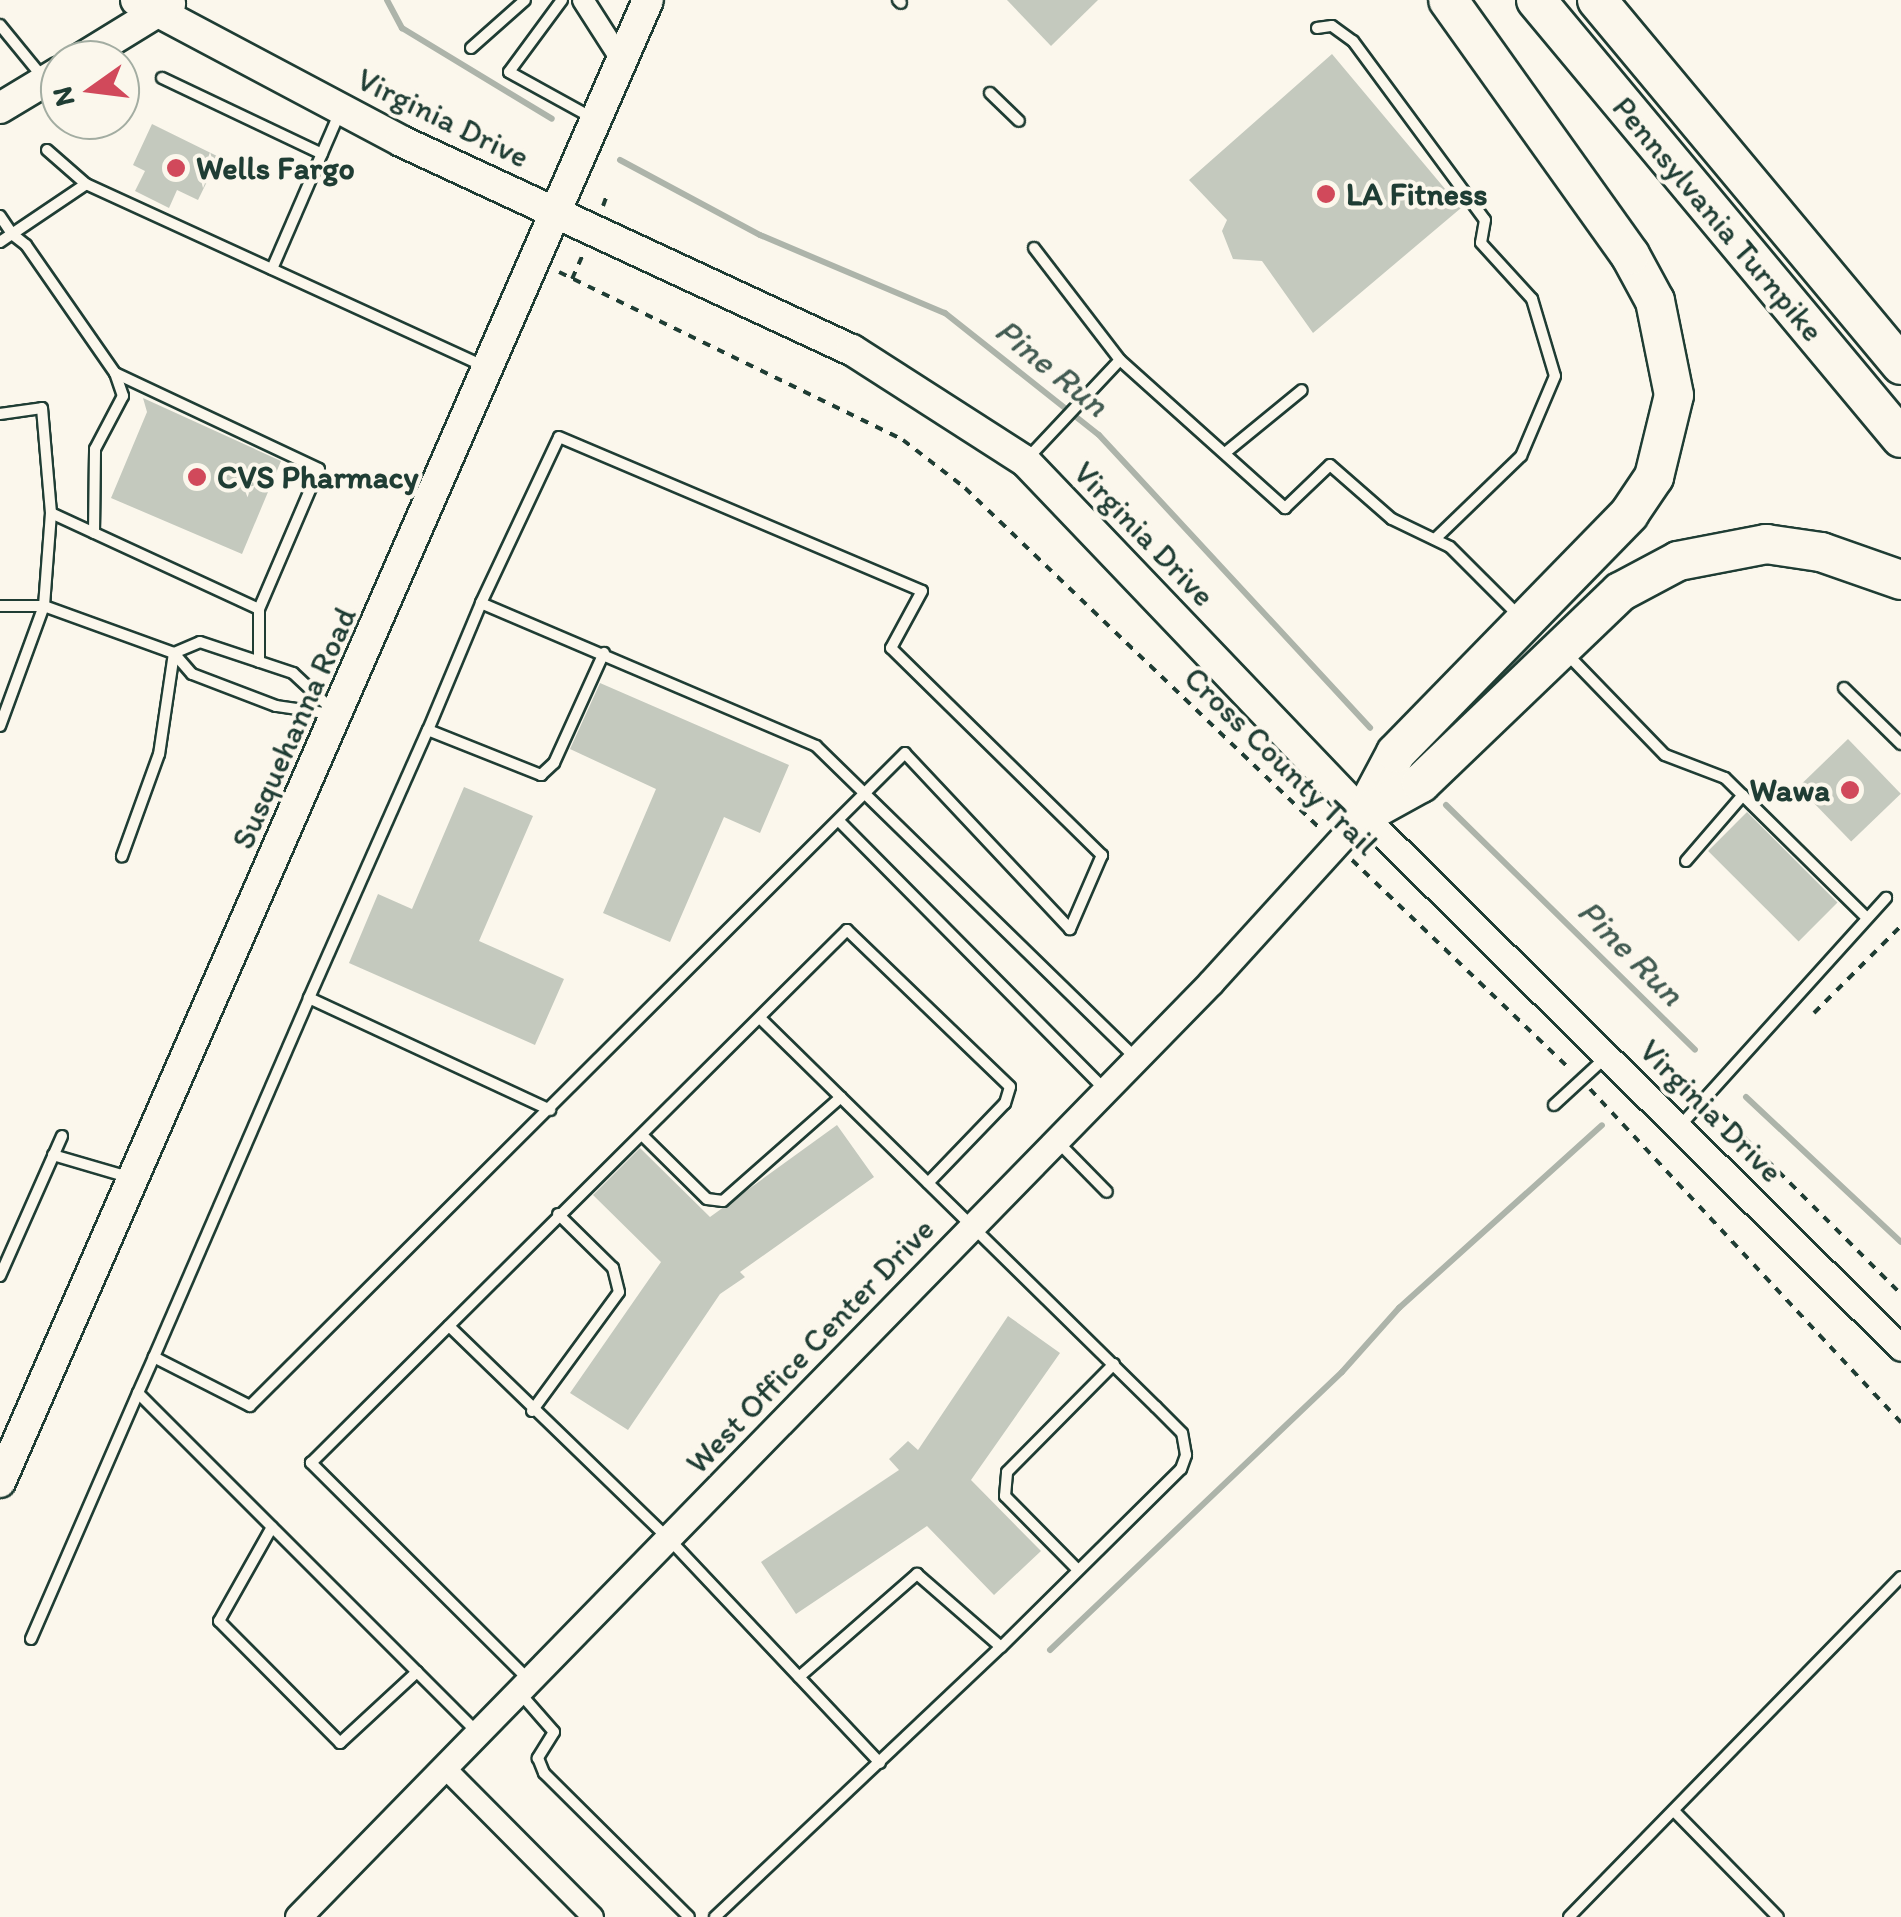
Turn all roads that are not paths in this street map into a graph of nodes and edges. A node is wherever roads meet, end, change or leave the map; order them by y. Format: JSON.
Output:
{"nodes":[{"id":1,"x":525,"y":0,"type":"edge"},
{"id":2,"x":562,"y":0,"type":"edge"},
{"id":3,"x":583,"y":0,"type":"edge"},
{"id":4,"x":648,"y":0,"type":"edge"},
{"id":5,"x":1448,"y":0,"type":"edge"},
{"id":6,"x":1536,"y":0,"type":"edge"},
{"id":7,"x":1597,"y":0,"type":"edge"},
{"id":8,"x":158,"y":4,"type":"edge"},
{"id":9,"x":0,"y":25,"type":"edge"},
{"id":10,"x":1317,"y":28,"type":"dead end"},
{"id":11,"x":107,"y":40,"type":"edge"},
{"id":12,"x":471,"y":48,"type":"dead end"},
{"id":13,"x":622,"y":61,"type":"junction"},
{"id":14,"x":40,"y":63,"type":"edge"},
{"id":15,"x":162,"y":78,"type":"dead end"},
{"id":16,"x":40,"y":84,"type":"edge"},
{"id":17,"x":990,"y":93,"type":"dead end"},
{"id":18,"x":0,"y":108,"type":"edge"},
{"id":19,"x":342,"y":109,"type":"junction"},
{"id":20,"x":1018,"y":120,"type":"dead end"},
{"id":21,"x":597,"y":121,"type":"junction"},
{"id":22,"x":47,"y":150,"type":"dead end"},
{"id":23,"x":322,"y":154,"type":"junction"},
{"id":24,"x":86,"y":184,"type":"junction"},
{"id":25,"x":560,"y":212,"type":"junction"},
{"id":26,"x":0,"y":216,"type":"edge"},
{"id":27,"x":12,"y":234,"type":"junction"},
{"id":28,"x":0,"y":242,"type":"edge"},
{"id":29,"x":1034,"y":248,"type":"dead end"},
{"id":30,"x":272,"y":269,"type":"junction"},
{"id":31,"x":1120,"y":360,"type":"junction"},
{"id":32,"x":1901,"y":365,"type":"edge"},
{"id":33,"x":490,"y":370,"type":"junction"},
{"id":34,"x":115,"y":374,"type":"junction"},
{"id":35,"x":1302,"y":390,"type":"dead end"},
{"id":36,"x":0,"y":414,"type":"edge"},
{"id":37,"x":1901,"y":438,"type":"edge"},
{"id":38,"x":1224,"y":453,"type":"junction"},
{"id":39,"x":1025,"y":461,"type":"junction"},
{"id":40,"x":51,"y":514,"type":"junction"},
{"id":41,"x":94,"y":533,"type":"junction"},
{"id":42,"x":1436,"y":538,"type":"junction"},
{"id":43,"x":1901,"y":580,"type":"edge"},
{"id":44,"x":481,"y":603,"type":"junction"},
{"id":45,"x":0,"y":606,"type":"edge"},
{"id":46,"x":44,"y":606,"type":"junction"},
{"id":47,"x":259,"y":608,"type":"junction"},
{"id":48,"x":1527,"y":624,"type":"junction"},
{"id":49,"x":1562,"y":648,"type":"junction"},
{"id":50,"x":174,"y":653,"type":"junction"},
{"id":51,"x":604,"y":654,"type":"junction"},
{"id":52,"x":259,"y":662,"type":"junction"},
{"id":53,"x":1844,"y":688,"type":"dead end"},
{"id":54,"x":338,"y":715,"type":"junction"},
{"id":55,"x":0,"y":726,"type":"edge"},
{"id":56,"x":428,"y":730,"type":"junction"},
{"id":57,"x":1901,"y":744,"type":"edge"},
{"id":58,"x":1743,"y":795,"type":"junction"},
{"id":59,"x":864,"y":801,"type":"junction"},
{"id":60,"x":1363,"y":815,"type":"junction"},
{"id":61,"x":842,"y":823,"type":"junction"},
{"id":62,"x":122,"y":856,"type":"dead end"},
{"id":63,"x":1686,"y":861,"type":"dead end"},
{"id":64,"x":1886,"y":898,"type":"dead end"},
{"id":65,"x":1868,"y":918,"type":"junction"},
{"id":66,"x":309,"y":998,"type":"junction"},
{"id":67,"x":760,"y":1018,"type":"junction"},
{"id":68,"x":1606,"y":1056,"type":"junction"},
{"id":69,"x":1136,"y":1058,"type":"junction"},
{"id":70,"x":1106,"y":1090,"type":"junction"},
{"id":71,"x":841,"y":1098,"type":"junction"},
{"id":72,"x":1554,"y":1105,"type":"dead end"},
{"id":73,"x":550,"y":1110,"type":"junction"},
{"id":74,"x":1679,"y":1128,"type":"junction"},
{"id":75,"x":642,"y":1135,"type":"junction"},
{"id":76,"x":62,"y":1136,"type":"dead end"},
{"id":77,"x":1056,"y":1140,"type":"junction"},
{"id":78,"x":53,"y":1156,"type":"junction"},
{"id":79,"x":134,"y":1179,"type":"junction"},
{"id":80,"x":928,"y":1183,"type":"junction"},
{"id":81,"x":1107,"y":1192,"type":"dead end"},
{"id":82,"x":558,"y":1214,"type":"junction"},
{"id":83,"x":973,"y":1225,"type":"junction"},
{"id":84,"x":0,"y":1276,"type":"edge"},
{"id":85,"x":449,"y":1326,"type":"junction"},
{"id":86,"x":1901,"y":1348,"type":"edge"},
{"id":87,"x":154,"y":1358,"type":"junction"},
{"id":88,"x":1114,"y":1364,"type":"junction"},
{"id":89,"x":138,"y":1393,"type":"junction"},
{"id":90,"x":532,"y":1411,"type":"junction"},
{"id":91,"x":0,"y":1482,"type":"edge"},
{"id":92,"x":272,"y":1527,"type":"junction"},
{"id":93,"x":668,"y":1538,"type":"junction"},
{"id":94,"x":1078,"y":1570,"type":"junction"},
{"id":95,"x":1901,"y":1577,"type":"edge"},
{"id":96,"x":31,"y":1640,"type":"dead end"},
{"id":97,"x":1001,"y":1647,"type":"junction"},
{"id":98,"x":418,"y":1672,"type":"junction"},
{"id":99,"x":798,"y":1676,"type":"junction"},
{"id":100,"x":524,"y":1686,"type":"junction"},
{"id":101,"x":478,"y":1733,"type":"junction"},
{"id":102,"x":880,"y":1762,"type":"junction"},
{"id":103,"x":445,"y":1768,"type":"junction"},
{"id":104,"x":1676,"y":1812,"type":"junction"},
{"id":105,"x":298,"y":1917,"type":"edge"},
{"id":106,"x":593,"y":1917,"type":"edge"},
{"id":107,"x":689,"y":1917,"type":"edge"},
{"id":108,"x":715,"y":1917,"type":"edge"},
{"id":109,"x":1569,"y":1917,"type":"edge"},
{"id":110,"x":1778,"y":1917,"type":"edge"}],
"edges":[{"from":1,"to":12,"type":"lane"},
{"from":2,"to":21,"type":"lane"},
{"from":3,"to":13,"type":"street"},
{"from":4,"to":13,"type":"main road","name":"Susquehanna Road"},
{"from":5,"to":48,"type":"highway"},
{"from":6,"to":37,"type":"highway","name":"Pennsylvania Turnpike"},
{"from":7,"to":32,"type":"highway","name":"Pennsylvania Turnpike"},
{"from":8,"to":11,"type":"main road"},
{"from":8,"to":19,"type":"main road","name":"Virginia Drive"},
{"from":9,"to":14,"type":"lane"},
{"from":10,"to":42,"type":"lane"},
{"from":13,"to":21,"type":"main road","name":"Susquehanna Road"},
{"from":15,"to":23,"type":"lane"},
{"from":16,"to":18,"type":"main road"},
{"from":17,"to":20,"type":"lane"},
{"from":19,"to":23,"type":"lane"},
{"from":19,"to":25,"type":"main road","name":"Virginia Drive"},
{"from":21,"to":25,"type":"main road","name":"Susquehanna Road"},
{"from":22,"to":24,"type":"lane"},
{"from":23,"to":30,"type":"lane"},
{"from":24,"to":27,"type":"lane"},
{"from":24,"to":30,"type":"lane"},
{"from":25,"to":33,"type":"main road","name":"Susquehanna Road"},
{"from":25,"to":39,"type":"main road","name":"Virginia Drive"},
{"from":26,"to":27,"type":"lane"},
{"from":27,"to":28,"type":"lane"},
{"from":27,"to":34,"type":"lane"},
{"from":29,"to":31,"type":"lane"},
{"from":30,"to":33,"type":"lane"},
{"from":31,"to":38,"type":"lane"},
{"from":31,"to":39,"type":"lane"},
{"from":33,"to":54,"type":"main road","name":"Susquehanna Road"},
{"from":34,"to":41,"type":"lane"},
{"from":34,"to":47,"type":"lane"},
{"from":35,"to":38,"type":"lane"},
{"from":36,"to":40,"type":"lane"},
{"from":38,"to":42,"type":"lane"},
{"from":39,"to":60,"type":"main road","name":"Virginia Drive"},
{"from":40,"to":41,"type":"lane"},
{"from":40,"to":46,"type":"lane"},
{"from":41,"to":47,"type":"lane"},
{"from":42,"to":48,"type":"lane"},
{"from":43,"to":49,"type":"highway"},
{"from":44,"to":51,"type":"lane"},
{"from":44,"to":56,"type":"lane"},
{"from":44,"to":59,"type":"lane"},
{"from":45,"to":46,"type":"lane"},
{"from":46,"to":50,"type":"lane"},
{"from":46,"to":55,"type":"lane"},
{"from":47,"to":52,"type":"lane"},
{"from":48,"to":60,"type":"highway"},
{"from":49,"to":58,"type":"lane"},
{"from":49,"to":60,"type":"highway"},
{"from":50,"to":52,"type":"lane"},
{"from":50,"to":54,"type":"lane"},
{"from":50,"to":62,"type":"lane"},
{"from":51,"to":56,"type":"lane"},
{"from":51,"to":59,"type":"lane"},
{"from":52,"to":54,"type":"lane"},
{"from":53,"to":57,"type":"lane"},
{"from":54,"to":79,"type":"main road","name":"Susquehanna Road"},
{"from":56,"to":66,"type":"lane"},
{"from":58,"to":63,"type":"lane"},
{"from":58,"to":65,"type":"lane"},
{"from":59,"to":61,"type":"lane"},
{"from":59,"to":69,"type":"lane"},
{"from":60,"to":68,"type":"street","name":"Virginia Drive"},
{"from":60,"to":69,"type":"street","name":"West Office Center Drive"},
{"from":61,"to":70,"type":"lane"},
{"from":61,"to":73,"type":"lane"},
{"from":64,"to":65,"type":"lane"},
{"from":65,"to":74,"type":"lane"},
{"from":66,"to":73,"type":"lane"},
{"from":66,"to":87,"type":"lane"},
{"from":67,"to":71,"type":"lane"},
{"from":67,"to":75,"type":"lane"},
{"from":67,"to":80,"type":"lane"},
{"from":68,"to":72,"type":"lane"},
{"from":68,"to":74,"type":"street","name":"Virginia Drive"},
{"from":69,"to":70,"type":"street","name":"West Office Center Drive"},
{"from":70,"to":77,"type":"street","name":"West Office Center Drive"},
{"from":71,"to":75,"type":"lane"},
{"from":71,"to":80,"type":"lane"},
{"from":73,"to":87,"type":"lane"},
{"from":74,"to":86,"type":"street","name":"Virginia Drive"},
{"from":75,"to":82,"type":"lane"},
{"from":76,"to":78,"type":"lane"},
{"from":77,"to":81,"type":"lane"},
{"from":77,"to":83,"type":"street","name":"West Office Center Drive"},
{"from":78,"to":79,"type":"lane"},
{"from":78,"to":84,"type":"lane"},
{"from":79,"to":91,"type":"main road","name":"Susquehanna Road"},
{"from":80,"to":83,"type":"lane"},
{"from":82,"to":85,"type":"lane"},
{"from":82,"to":90,"type":"lane"},
{"from":83,"to":88,"type":"lane"},
{"from":83,"to":93,"type":"street","name":"West Office Center Drive"},
{"from":85,"to":90,"type":"lane"},
{"from":85,"to":100,"type":"lane"},
{"from":87,"to":89,"type":"lane"},
{"from":88,"to":94,"type":"lane"},
{"from":88,"to":94,"type":"lane"},
{"from":89,"to":92,"type":"lane"},
{"from":89,"to":96,"type":"lane"},
{"from":90,"to":93,"type":"lane"},
{"from":92,"to":98,"type":"lane"},
{"from":92,"to":98,"type":"lane"},
{"from":93,"to":99,"type":"lane"},
{"from":93,"to":100,"type":"street","name":"West Office Center Drive"},
{"from":94,"to":97,"type":"lane"},
{"from":95,"to":104,"type":"lane"},
{"from":97,"to":99,"type":"lane"},
{"from":97,"to":102,"type":"lane"},
{"from":98,"to":101,"type":"lane"},
{"from":99,"to":102,"type":"lane"},
{"from":100,"to":101,"type":"street","name":"West Office Center Drive"},
{"from":100,"to":107,"type":"lane"},
{"from":101,"to":103,"type":"street","name":"West Office Center Drive"},
{"from":102,"to":108,"type":"lane"},
{"from":103,"to":105,"type":"street","name":"West Office Center Drive"},
{"from":103,"to":106,"type":"street"},
{"from":104,"to":109,"type":"lane"},
{"from":104,"to":110,"type":"lane"}]}
